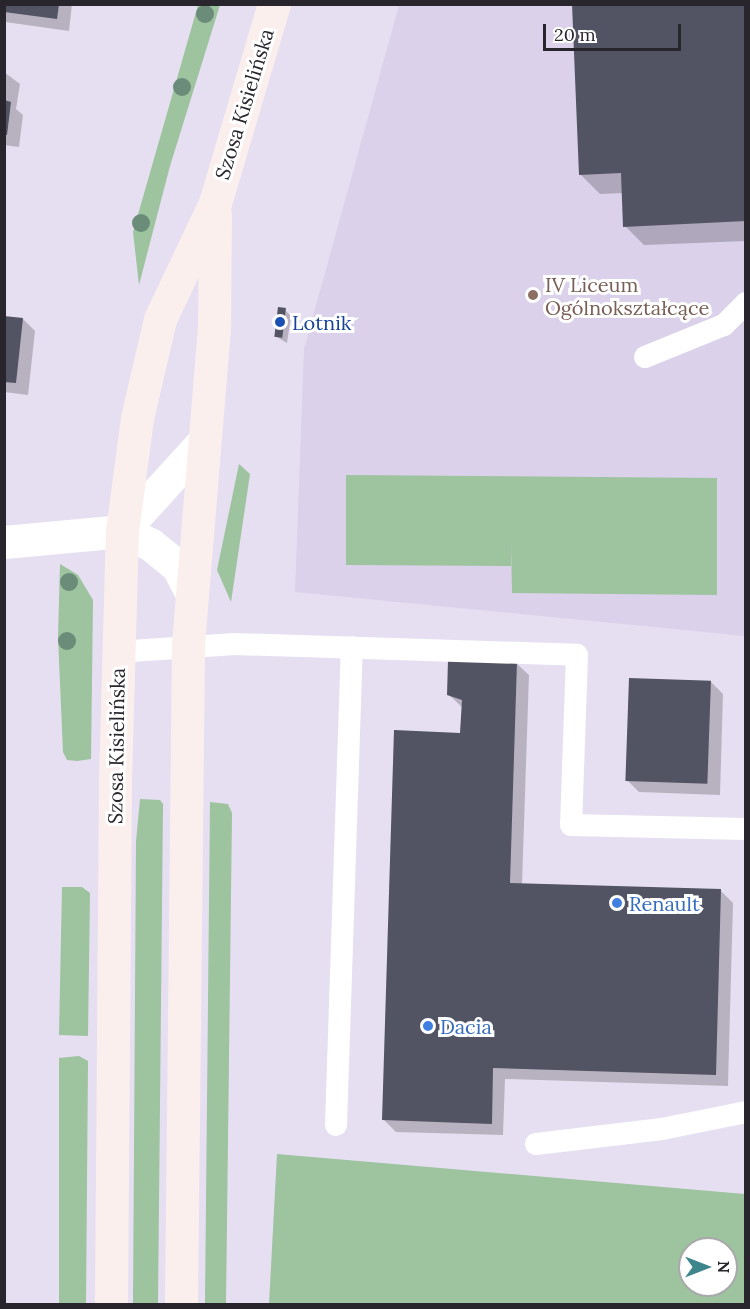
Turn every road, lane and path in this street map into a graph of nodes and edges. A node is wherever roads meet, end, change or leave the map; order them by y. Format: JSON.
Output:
{"nodes":[{"id":1,"x":274,"y":4,"type":"edge"},
{"id":2,"x":215,"y":203,"type":"junction"},
{"id":3,"x":746,"y":303,"type":"edge"},
{"id":4,"x":645,"y":357,"type":"dead end"},
{"id":5,"x":203,"y":442,"type":"junction"},
{"id":6,"x":122,"y":531,"type":"junction"},
{"id":7,"x":4,"y":542,"type":"edge"},
{"id":8,"x":192,"y":595,"type":"junction"},
{"id":9,"x":188,"y":644,"type":"junction"},
{"id":10,"x":352,"y":647,"type":"junction"},
{"id":11,"x":117,"y":652,"type":"junction"},
{"id":12,"x":746,"y":829,"type":"edge"},
{"id":13,"x":746,"y":1112,"type":"edge"},
{"id":14,"x":336,"y":1125,"type":"dead end"},
{"id":15,"x":536,"y":1144,"type":"dead end"},
{"id":16,"x":111,"y":1305,"type":"edge"},
{"id":17,"x":180,"y":1305,"type":"edge"}],
"edges":[{"from":1,"to":2,"type":"street","name":"Szosa Kisielińska"},
{"from":2,"to":5,"type":"street","name":"Szosa Kisielińska"},
{"from":2,"to":6,"type":"street","name":"Szosa Kisielińska"},
{"from":3,"to":4,"type":"lane"},
{"from":5,"to":6,"type":"street"},
{"from":5,"to":8,"type":"street","name":"Szosa Kisielińska"},
{"from":6,"to":7,"type":"street"},
{"from":6,"to":8,"type":"street"},
{"from":6,"to":11,"type":"street","name":"Szosa Kisielińska"},
{"from":8,"to":9,"type":"street","name":"Szosa Kisielińska"},
{"from":9,"to":10,"type":"lane"},
{"from":9,"to":11,"type":"lane"},
{"from":9,"to":17,"type":"street","name":"Szosa Kisielińska"},
{"from":10,"to":12,"type":"lane"},
{"from":10,"to":14,"type":"lane"},
{"from":11,"to":16,"type":"street","name":"Szosa Kisielińska"},
{"from":13,"to":15,"type":"lane"}]}
